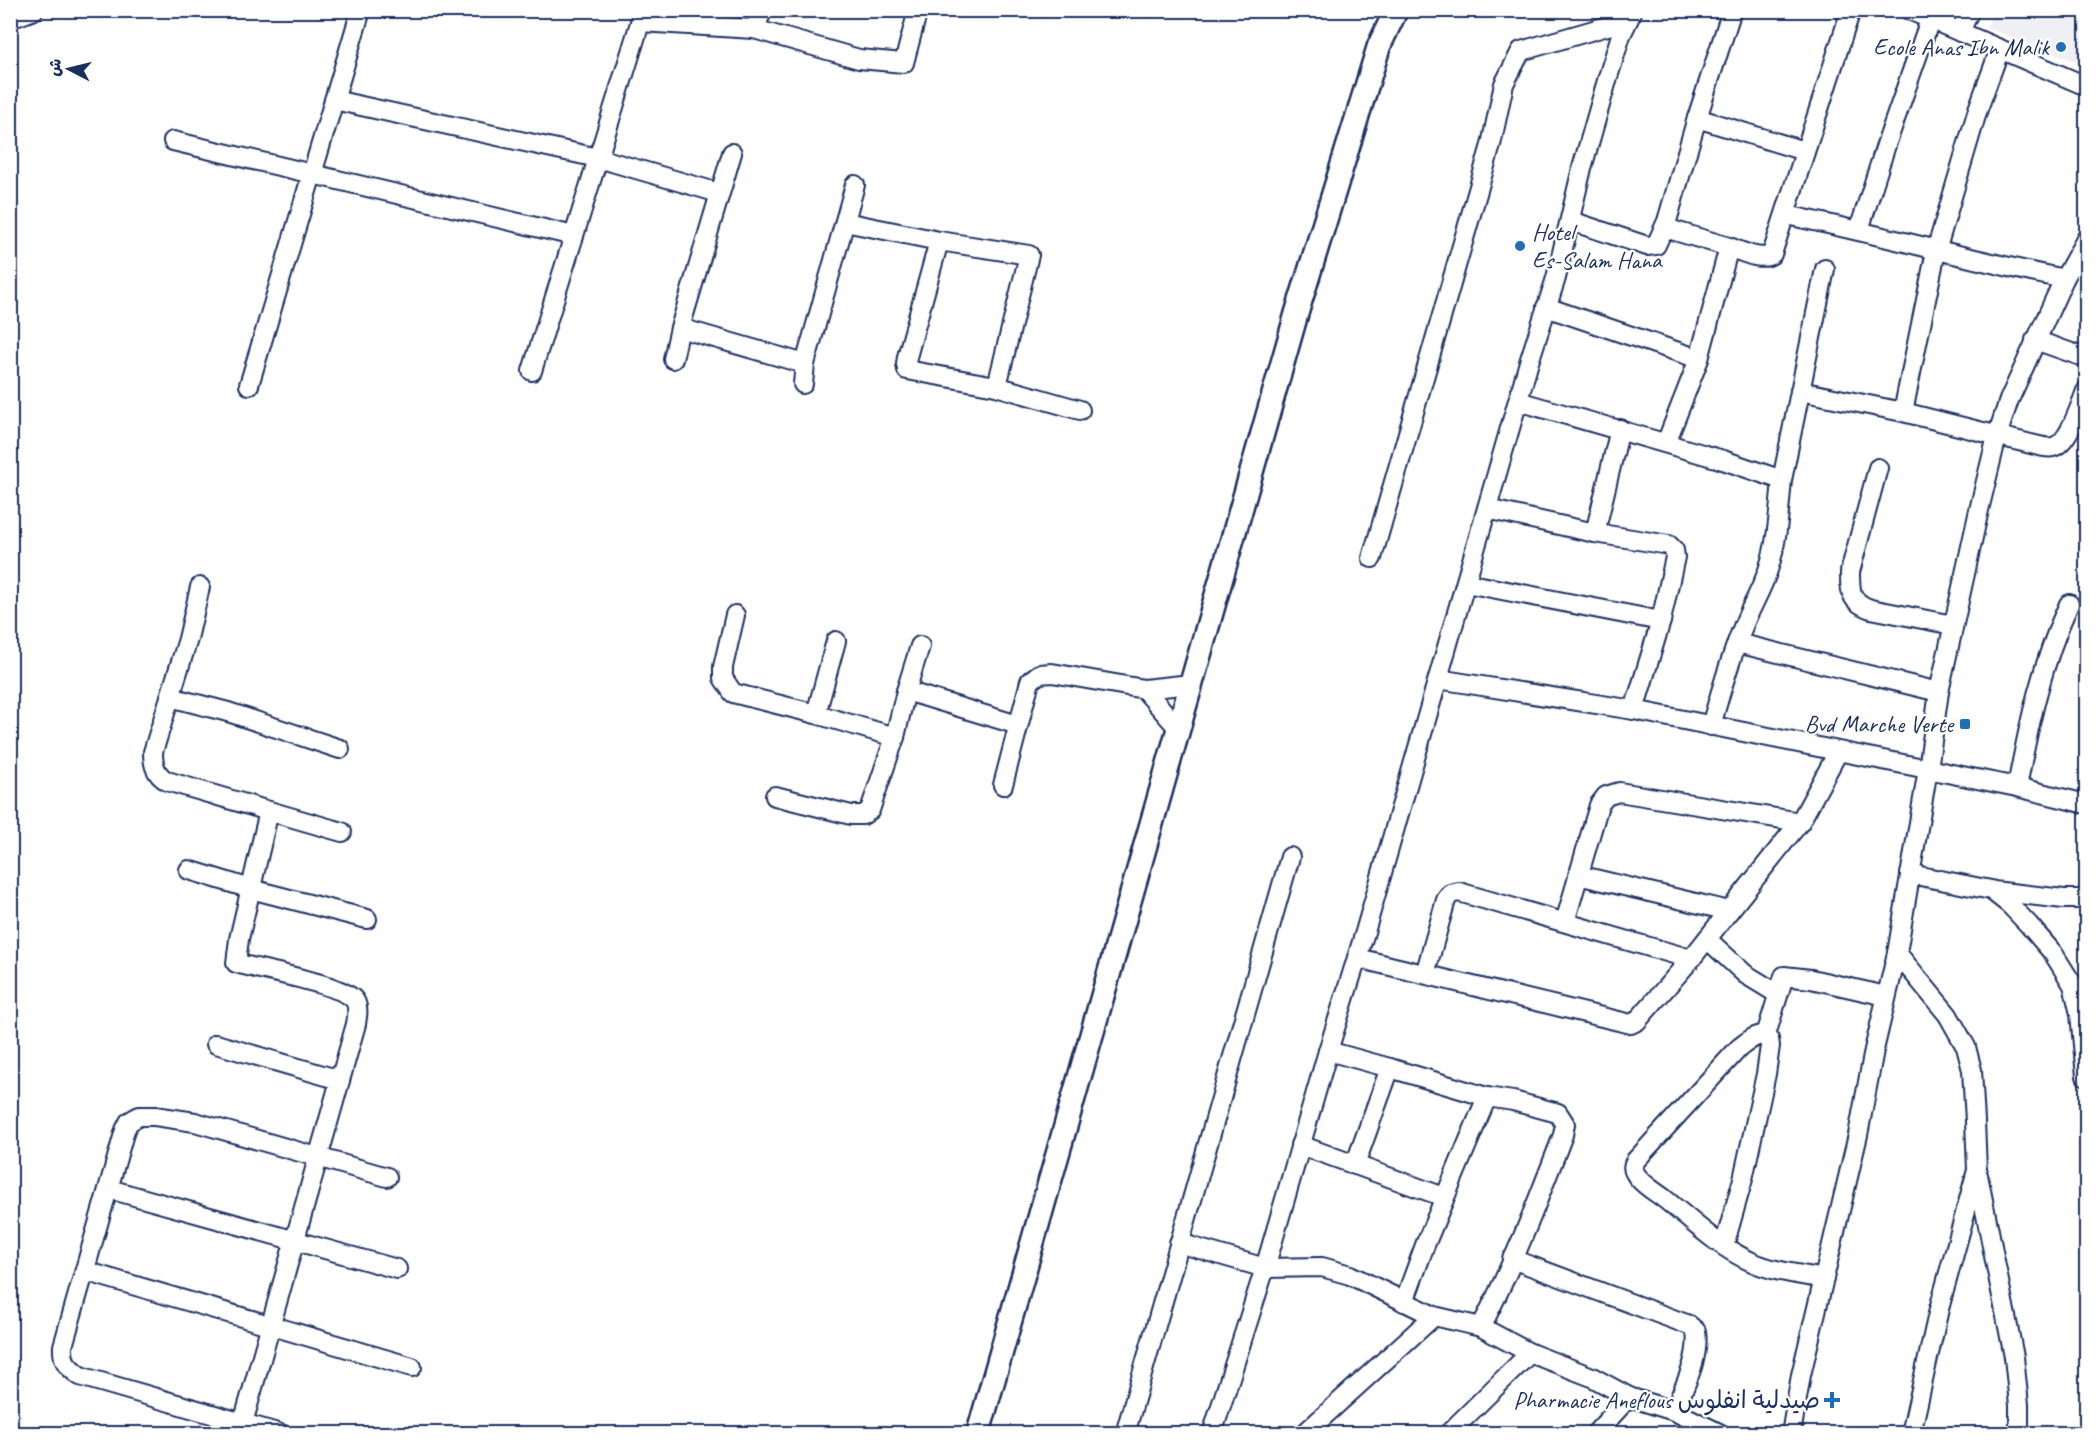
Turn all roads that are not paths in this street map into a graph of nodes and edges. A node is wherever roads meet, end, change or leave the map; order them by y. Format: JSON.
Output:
{"nodes":[{"id":1,"x":34,"y":10,"type":"edge"},
{"id":2,"x":361,"y":10,"type":"edge"},
{"id":3,"x":763,"y":10,"type":"edge"},
{"id":4,"x":918,"y":10,"type":"edge"},
{"id":5,"x":1383,"y":10,"type":"edge"},
{"id":6,"x":1396,"y":10,"type":"edge"},
{"id":7,"x":1732,"y":10,"type":"edge"},
{"id":8,"x":1851,"y":10,"type":"edge"},
{"id":9,"x":1909,"y":10,"type":"edge"},
{"id":10,"x":1970,"y":10,"type":"edge"},
{"id":11,"x":1631,"y":15,"type":"edge"},
{"id":12,"x":642,"y":16,"type":"edge"},
{"id":13,"x":10,"y":19,"type":"edge"},
{"id":14,"x":1930,"y":20,"type":"junction"},
{"id":15,"x":754,"y":29,"type":"junction"},
{"id":16,"x":1960,"y":32,"type":"junction"},
{"id":17,"x":1379,"y":46,"type":"junction"},
{"id":18,"x":2000,"y":49,"type":"junction"},
{"id":19,"x":2086,"y":86,"type":"edge"},
{"id":20,"x":334,"y":100,"type":"junction"},
{"id":21,"x":1697,"y":118,"type":"junction"},
{"id":22,"x":173,"y":141,"type":"dead end"},
{"id":23,"x":1804,"y":151,"type":"junction"},
{"id":24,"x":732,"y":153,"type":"dead end"},
{"id":25,"x":598,"y":158,"type":"junction"},
{"id":26,"x":312,"y":174,"type":"junction"},
{"id":27,"x":855,"y":185,"type":"dead end"},
{"id":28,"x":719,"y":193,"type":"junction"},
{"id":29,"x":1786,"y":215,"type":"junction"},
{"id":30,"x":1571,"y":221,"type":"junction"},
{"id":31,"x":845,"y":222,"type":"junction"},
{"id":32,"x":1665,"y":228,"type":"junction"},
{"id":33,"x":1859,"y":230,"type":"junction"},
{"id":34,"x":574,"y":236,"type":"junction"},
{"id":35,"x":2086,"y":240,"type":"edge"},
{"id":36,"x":939,"y":241,"type":"junction"},
{"id":37,"x":1729,"y":247,"type":"junction"},
{"id":38,"x":1936,"y":251,"type":"junction"},
{"id":39,"x":1825,"y":269,"type":"dead end"},
{"id":40,"x":2064,"y":279,"type":"junction"},
{"id":41,"x":1546,"y":307,"type":"junction"},
{"id":42,"x":680,"y":328,"type":"junction"},
{"id":43,"x":2035,"y":340,"type":"junction"},
{"id":44,"x":2086,"y":358,"type":"edge"},
{"id":45,"x":674,"y":359,"type":"dead end"},
{"id":46,"x":1699,"y":359,"type":"junction"},
{"id":47,"x":805,"y":364,"type":"junction"},
{"id":48,"x":532,"y":371,"type":"dead end"},
{"id":49,"x":803,"y":384,"type":"dead end"},
{"id":50,"x":249,"y":385,"type":"dead end"},
{"id":51,"x":997,"y":386,"type":"junction"},
{"id":52,"x":1800,"y":391,"type":"junction"},
{"id":53,"x":2086,"y":391,"type":"edge"},
{"id":54,"x":1518,"y":401,"type":"junction"},
{"id":55,"x":1080,"y":410,"type":"dead end"},
{"id":56,"x":1903,"y":412,"type":"junction"},
{"id":57,"x":1620,"y":429,"type":"junction"},
{"id":58,"x":1997,"y":436,"type":"junction"},
{"id":59,"x":1666,"y":443,"type":"junction"},
{"id":60,"x":1878,"y":468,"type":"dead end"},
{"id":61,"x":1782,"y":480,"type":"junction"},
{"id":62,"x":1487,"y":509,"type":"junction"},
{"id":63,"x":1595,"y":533,"type":"junction"},
{"id":64,"x":1372,"y":558,"type":"dead end"},
{"id":65,"x":1466,"y":583,"type":"junction"},
{"id":66,"x":200,"y":587,"type":"dead end"},
{"id":67,"x":2069,"y":604,"type":"dead end"},
{"id":68,"x":735,"y":615,"type":"dead end"},
{"id":69,"x":1661,"y":621,"type":"junction"},
{"id":70,"x":1953,"y":625,"type":"junction"},
{"id":71,"x":836,"y":641,"type":"dead end"},
{"id":72,"x":1737,"y":643,"type":"junction"},
{"id":73,"x":920,"y":646,"type":"dead end"},
{"id":74,"x":1438,"y":679,"type":"junction"},
{"id":75,"x":1191,"y":684,"type":"junction"},
{"id":76,"x":1144,"y":689,"type":"junction"},
{"id":77,"x":906,"y":691,"type":"junction"},
{"id":78,"x":1938,"y":692,"type":"junction"},
{"id":79,"x":170,"y":697,"type":"junction"},
{"id":80,"x":1634,"y":710,"type":"junction"},
{"id":81,"x":816,"y":714,"type":"junction"},
{"id":82,"x":1018,"y":725,"type":"junction"},
{"id":83,"x":1711,"y":726,"type":"junction"},
{"id":84,"x":1179,"y":729,"type":"junction"},
{"id":85,"x":895,"y":737,"type":"junction"},
{"id":86,"x":340,"y":749,"type":"dead end"},
{"id":87,"x":1838,"y":752,"type":"junction"},
{"id":88,"x":1928,"y":769,"type":"junction"},
{"id":89,"x":1003,"y":785,"type":"dead end"},
{"id":90,"x":2017,"y":787,"type":"junction"},
{"id":91,"x":775,"y":796,"type":"dead end"},
{"id":92,"x":2086,"y":804,"type":"edge"},
{"id":93,"x":269,"y":812,"type":"junction"},
{"id":94,"x":1800,"y":822,"type":"junction"},
{"id":95,"x":342,"y":832,"type":"dead end"},
{"id":96,"x":1290,"y":857,"type":"dead end"},
{"id":97,"x":189,"y":870,"type":"dead end"},
{"id":98,"x":1910,"y":874,"type":"junction"},
{"id":99,"x":1578,"y":875,"type":"junction"},
{"id":100,"x":251,"y":890,"type":"junction"},
{"id":101,"x":1991,"y":890,"type":"junction"},
{"id":102,"x":2086,"y":899,"type":"edge"},
{"id":103,"x":1729,"y":911,"type":"junction"},
{"id":104,"x":367,"y":919,"type":"dead end"},
{"id":105,"x":1565,"y":922,"type":"junction"},
{"id":106,"x":1707,"y":939,"type":"junction"},
{"id":107,"x":1897,"y":953,"type":"junction"},
{"id":108,"x":1357,"y":958,"type":"junction"},
{"id":109,"x":1691,"y":959,"type":"junction"},
{"id":110,"x":1425,"y":974,"type":"junction"},
{"id":111,"x":1778,"y":994,"type":"junction"},
{"id":112,"x":1886,"y":996,"type":"junction"},
{"id":113,"x":1766,"y":1035,"type":"junction"},
{"id":114,"x":216,"y":1044,"type":"dead end"},
{"id":115,"x":1328,"y":1051,"type":"junction"},
{"id":116,"x":1390,"y":1068,"type":"junction"},
{"id":117,"x":2086,"y":1076,"type":"edge"},
{"id":118,"x":340,"y":1080,"type":"junction"},
{"id":119,"x":1487,"y":1097,"type":"junction"},
{"id":120,"x":1300,"y":1145,"type":"junction"},
{"id":121,"x":319,"y":1158,"type":"junction"},
{"id":122,"x":1355,"y":1165,"type":"junction"},
{"id":123,"x":1977,"y":1170,"type":"junction"},
{"id":124,"x":387,"y":1176,"type":"dead end"},
{"id":125,"x":108,"y":1189,"type":"junction"},
{"id":126,"x":1444,"y":1197,"type":"junction"},
{"id":127,"x":296,"y":1240,"type":"junction"},
{"id":128,"x":1179,"y":1243,"type":"junction"},
{"id":129,"x":1724,"y":1246,"type":"junction"},
{"id":130,"x":1512,"y":1259,"type":"junction"},
{"id":131,"x":1265,"y":1268,"type":"junction"},
{"id":132,"x":397,"y":1269,"type":"dead end"},
{"id":133,"x":85,"y":1271,"type":"junction"},
{"id":134,"x":1824,"y":1279,"type":"junction"},
{"id":135,"x":1404,"y":1302,"type":"junction"},
{"id":136,"x":1434,"y":1316,"type":"junction"},
{"id":137,"x":271,"y":1324,"type":"junction"},
{"id":138,"x":1480,"y":1328,"type":"junction"},
{"id":139,"x":1530,"y":1353,"type":"junction"},
{"id":140,"x":412,"y":1367,"type":"dead end"},
{"id":141,"x":1629,"y":1397,"type":"junction"},
{"id":142,"x":1674,"y":1411,"type":"junction"},
{"id":143,"x":243,"y":1423,"type":"junction"},
{"id":144,"x":1696,"y":1428,"type":"edge"},
{"id":145,"x":1598,"y":1432,"type":"edge"},
{"id":146,"x":281,"y":1434,"type":"edge"},
{"id":147,"x":978,"y":1434,"type":"edge"},
{"id":148,"x":1125,"y":1434,"type":"edge"},
{"id":149,"x":1212,"y":1434,"type":"edge"},
{"id":150,"x":1304,"y":1434,"type":"edge"},
{"id":151,"x":1448,"y":1434,"type":"edge"},
{"id":152,"x":1721,"y":1434,"type":"edge"},
{"id":153,"x":1791,"y":1434,"type":"edge"},
{"id":154,"x":1911,"y":1434,"type":"edge"},
{"id":155,"x":2019,"y":1434,"type":"edge"}],
"edges":[{"from":1,"to":13,"type":"street"},
{"from":2,"to":20,"type":"street"},
{"from":3,"to":15,"type":"street"},
{"from":4,"to":15,"type":"street"},
{"from":5,"to":17,"type":"main road"},
{"from":6,"to":17,"type":"main road"},
{"from":7,"to":21,"type":"street"},
{"from":8,"to":23,"type":"street"},
{"from":9,"to":14,"type":"street"},
{"from":10,"to":16,"type":"street"},
{"from":11,"to":30,"type":"street"},
{"from":11,"to":64,"type":"street"},
{"from":12,"to":15,"type":"street"},
{"from":12,"to":25,"type":"street"},
{"from":14,"to":16,"type":"street"},
{"from":14,"to":33,"type":"street"},
{"from":16,"to":18,"type":"street"},
{"from":17,"to":75,"type":"main road"},
{"from":18,"to":19,"type":"street"},
{"from":18,"to":38,"type":"street"},
{"from":20,"to":25,"type":"street"},
{"from":20,"to":26,"type":"street"},
{"from":21,"to":23,"type":"street"},
{"from":21,"to":32,"type":"street"},
{"from":22,"to":26,"type":"street"},
{"from":23,"to":29,"type":"street"},
{"from":24,"to":28,"type":"street"},
{"from":25,"to":28,"type":"street"},
{"from":25,"to":34,"type":"street"},
{"from":26,"to":34,"type":"street"},
{"from":26,"to":50,"type":"street"},
{"from":27,"to":31,"type":"street"},
{"from":28,"to":42,"type":"street"},
{"from":29,"to":33,"type":"street"},
{"from":29,"to":37,"type":"street"},
{"from":30,"to":32,"type":"street"},
{"from":30,"to":41,"type":"street"},
{"from":31,"to":36,"type":"street"},
{"from":31,"to":47,"type":"street"},
{"from":32,"to":37,"type":"street"},
{"from":33,"to":38,"type":"street"},
{"from":34,"to":48,"type":"street"},
{"from":35,"to":40,"type":"street"},
{"from":36,"to":51,"type":"street"},
{"from":36,"to":51,"type":"street"},
{"from":37,"to":46,"type":"street"},
{"from":38,"to":40,"type":"street"},
{"from":38,"to":56,"type":"street"},
{"from":39,"to":52,"type":"street"},
{"from":40,"to":43,"type":"street"},
{"from":41,"to":46,"type":"street"},
{"from":41,"to":54,"type":"street"},
{"from":42,"to":45,"type":"street"},
{"from":42,"to":47,"type":"street"},
{"from":43,"to":44,"type":"street"},
{"from":43,"to":58,"type":"street"},
{"from":46,"to":59,"type":"street"},
{"from":47,"to":49,"type":"street"},
{"from":51,"to":55,"type":"street"},
{"from":52,"to":56,"type":"street"},
{"from":52,"to":61,"type":"street"},
{"from":53,"to":58,"type":"street"},
{"from":54,"to":57,"type":"street"},
{"from":54,"to":62,"type":"street"},
{"from":56,"to":58,"type":"street"},
{"from":57,"to":59,"type":"street"},
{"from":57,"to":63,"type":"street"},
{"from":58,"to":70,"type":"street"},
{"from":59,"to":61,"type":"street"},
{"from":60,"to":70,"type":"street"},
{"from":61,"to":72,"type":"street"},
{"from":62,"to":63,"type":"street"},
{"from":62,"to":65,"type":"street"},
{"from":63,"to":69,"type":"street"},
{"from":65,"to":69,"type":"street"},
{"from":65,"to":74,"type":"street"},
{"from":66,"to":79,"type":"street"},
{"from":67,"to":90,"type":"street"},
{"from":68,"to":81,"type":"street"},
{"from":69,"to":80,"type":"street"},
{"from":70,"to":78,"type":"street"},
{"from":71,"to":81,"type":"street"},
{"from":72,"to":78,"type":"street"},
{"from":72,"to":83,"type":"street"},
{"from":73,"to":77,"type":"street"},
{"from":74,"to":80,"type":"street"},
{"from":74,"to":108,"type":"street"},
{"from":75,"to":76,"type":"street"},
{"from":75,"to":84,"type":"main road"},
{"from":76,"to":82,"type":"street"},
{"from":76,"to":84,"type":"street"},
{"from":77,"to":82,"type":"street"},
{"from":77,"to":85,"type":"street"},
{"from":78,"to":88,"type":"street"},
{"from":79,"to":86,"type":"street"},
{"from":79,"to":93,"type":"street"},
{"from":80,"to":83,"type":"street"},
{"from":81,"to":85,"type":"street"},
{"from":82,"to":89,"type":"street"},
{"from":83,"to":87,"type":"street"},
{"from":84,"to":147,"type":"main road"},
{"from":85,"to":91,"type":"street"},
{"from":87,"to":88,"type":"street"},
{"from":87,"to":94,"type":"street"},
{"from":88,"to":90,"type":"street"},
{"from":88,"to":98,"type":"street"},
{"from":90,"to":92,"type":"street"},
{"from":93,"to":95,"type":"street"},
{"from":93,"to":100,"type":"street"},
{"from":94,"to":99,"type":"street"},
{"from":94,"to":103,"type":"street"},
{"from":96,"to":128,"type":"street"},
{"from":97,"to":100,"type":"street"},
{"from":98,"to":101,"type":"street"},
{"from":98,"to":107,"type":"street"},
{"from":99,"to":103,"type":"street"},
{"from":99,"to":105,"type":"street"},
{"from":100,"to":104,"type":"street"},
{"from":100,"to":118,"type":"street"},
{"from":101,"to":102,"type":"street"},
{"from":101,"to":117,"type":"street"},
{"from":103,"to":106,"type":"street"},
{"from":105,"to":109,"type":"street"},
{"from":105,"to":110,"type":"street"},
{"from":106,"to":109,"type":"street"},
{"from":106,"to":111,"type":"street"},
{"from":107,"to":112,"type":"street"},
{"from":107,"to":123,"type":"street"},
{"from":108,"to":110,"type":"street"},
{"from":108,"to":115,"type":"street"},
{"from":109,"to":110,"type":"street"},
{"from":111,"to":112,"type":"street"},
{"from":111,"to":113,"type":"street"},
{"from":112,"to":134,"type":"street"},
{"from":113,"to":129,"type":"street"},
{"from":113,"to":129,"type":"street"},
{"from":114,"to":118,"type":"street"},
{"from":115,"to":116,"type":"street"},
{"from":115,"to":120,"type":"street"},
{"from":116,"to":119,"type":"street"},
{"from":116,"to":122,"type":"street"},
{"from":118,"to":121,"type":"street"},
{"from":119,"to":126,"type":"street"},
{"from":119,"to":130,"type":"street"},
{"from":120,"to":122,"type":"street"},
{"from":120,"to":131,"type":"street"},
{"from":121,"to":124,"type":"street"},
{"from":121,"to":125,"type":"street"},
{"from":121,"to":127,"type":"street"},
{"from":122,"to":126,"type":"street"},
{"from":123,"to":154,"type":"street"},
{"from":123,"to":155,"type":"street"},
{"from":125,"to":127,"type":"street"},
{"from":125,"to":133,"type":"street"},
{"from":126,"to":135,"type":"street"},
{"from":127,"to":132,"type":"street"},
{"from":127,"to":137,"type":"street"},
{"from":128,"to":131,"type":"street"},
{"from":128,"to":148,"type":"street"},
{"from":129,"to":134,"type":"street"},
{"from":130,"to":138,"type":"street"},
{"from":130,"to":142,"type":"street"},
{"from":131,"to":135,"type":"street"},
{"from":131,"to":149,"type":"street"},
{"from":133,"to":137,"type":"street"},
{"from":133,"to":143,"type":"street"},
{"from":134,"to":153,"type":"street"},
{"from":135,"to":136,"type":"street"},
{"from":136,"to":138,"type":"street"},
{"from":136,"to":150,"type":"street"},
{"from":137,"to":140,"type":"street"},
{"from":137,"to":143,"type":"street"},
{"from":138,"to":139,"type":"street"},
{"from":139,"to":141,"type":"street"},
{"from":139,"to":151,"type":"street"},
{"from":141,"to":142,"type":"street"},
{"from":141,"to":145,"type":"street"},
{"from":142,"to":144,"type":"street"},
{"from":143,"to":146,"type":"street"},
{"from":144,"to":152,"type":"street"}]}
